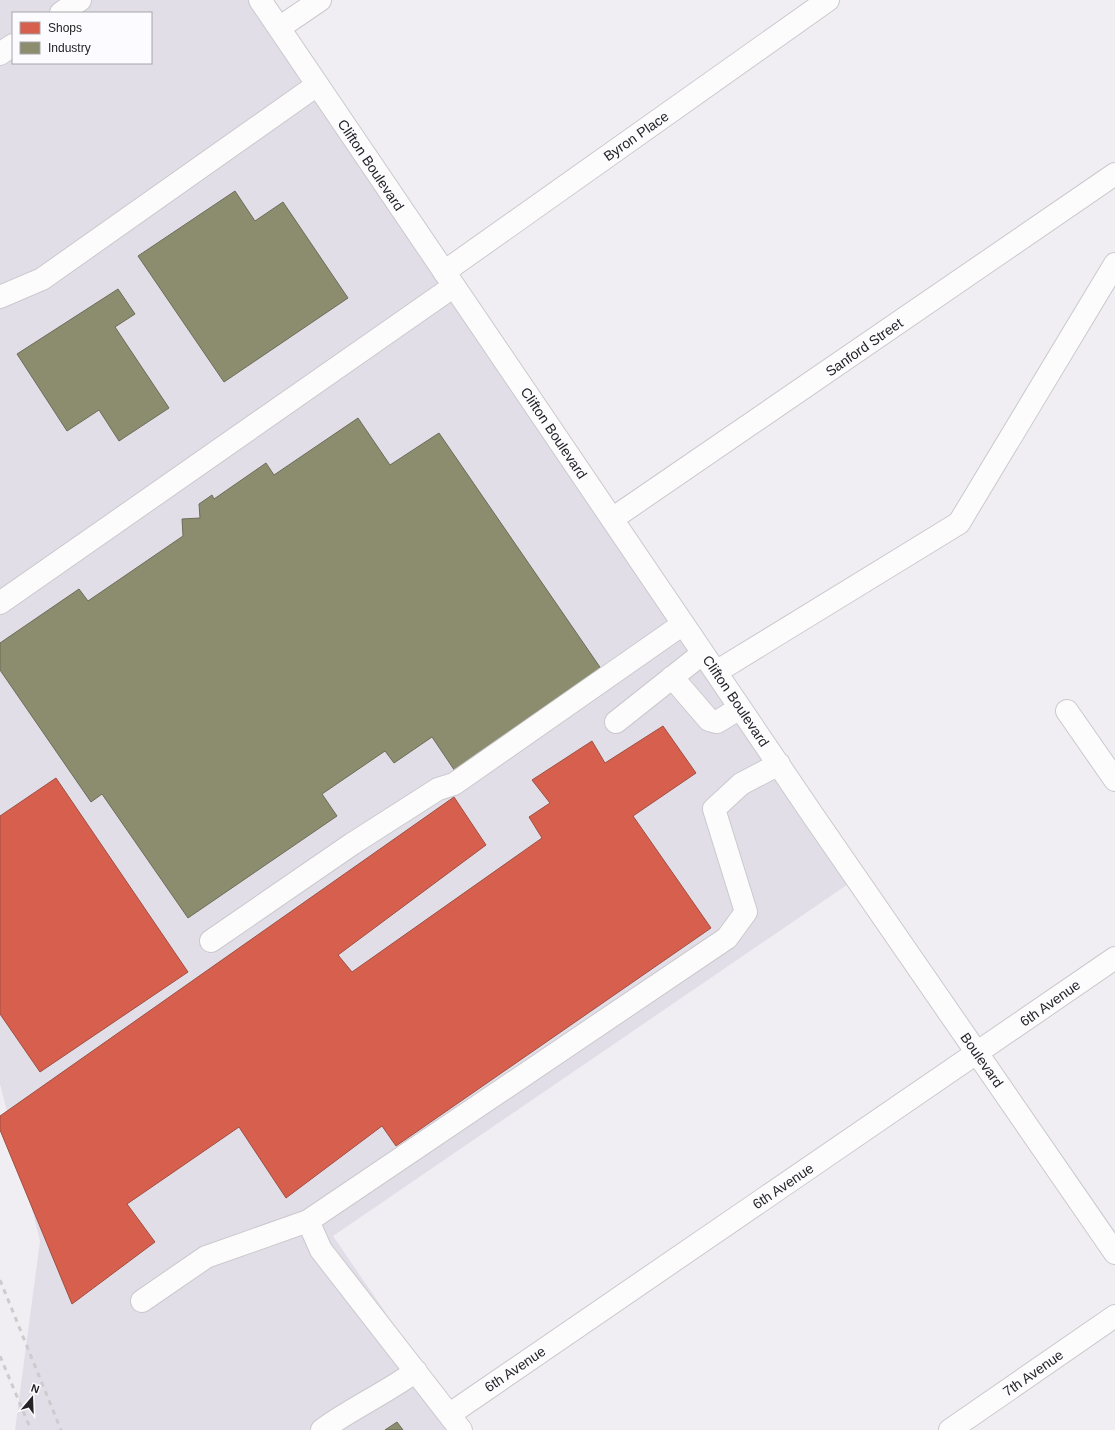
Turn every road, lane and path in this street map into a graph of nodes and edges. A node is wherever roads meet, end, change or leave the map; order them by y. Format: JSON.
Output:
{"nodes":[{"id":1,"x":80,"y":0,"type":"edge"},
{"id":2,"x":260,"y":0,"type":"edge"},
{"id":3,"x":320,"y":0,"type":"edge"},
{"id":4,"x":828,"y":0,"type":"edge"},
{"id":5,"x":62,"y":12,"type":"edge"},
{"id":6,"x":279,"y":28,"type":"junction"},
{"id":7,"x":12,"y":46,"type":"edge"},
{"id":8,"x":0,"y":54,"type":"edge"},
{"id":9,"x":317,"y":85,"type":"junction"},
{"id":10,"x":1115,"y":174,"type":"edge"},
{"id":11,"x":1115,"y":264,"type":"edge"},
{"id":12,"x":449,"y":279,"type":"junction"},
{"id":13,"x":0,"y":297,"type":"edge"},
{"id":14,"x":612,"y":520,"type":"junction"},
{"id":15,"x":0,"y":602,"type":"edge"},
{"id":16,"x":683,"y":624,"type":"junction"},
{"id":17,"x":703,"y":653,"type":"junction"},
{"id":18,"x":716,"y":672,"type":"junction"},
{"id":19,"x":672,"y":677,"type":"junction"},
{"id":20,"x":740,"y":708,"type":"junction"},
{"id":21,"x":1067,"y":711,"type":"dead end"},
{"id":22,"x":616,"y":722,"type":"dead end"},
{"id":23,"x":778,"y":764,"type":"junction"},
{"id":24,"x":1115,"y":780,"type":"edge"},
{"id":25,"x":848,"y":866,"type":"joint"},
{"id":26,"x":211,"y":941,"type":"dead end"},
{"id":27,"x":1115,"y":958,"type":"edge"},
{"id":28,"x":977,"y":1053,"type":"junction"},
{"id":29,"x":308,"y":1221,"type":"junction"},
{"id":30,"x":1115,"y":1253,"type":"edge"},
{"id":31,"x":142,"y":1301,"type":"dead end"},
{"id":32,"x":1115,"y":1316,"type":"edge"},
{"id":33,"x":416,"y":1371,"type":"junction"},
{"id":34,"x":456,"y":1422,"type":"edge"},
{"id":35,"x":322,"y":1430,"type":"edge"},
{"id":36,"x":950,"y":1430,"type":"edge"}],
"edges":[{"from":1,"to":5,"type":"street"},
{"from":2,"to":6,"type":"street","name":"Clifton Boulevard"},
{"from":3,"to":6,"type":"street"},
{"from":4,"to":12,"type":"street","name":"Byron Place"},
{"from":6,"to":9,"type":"street","name":"Clifton Boulevard"},
{"from":7,"to":8,"type":"street"},
{"from":9,"to":12,"type":"street","name":"Clifton Boulevard"},
{"from":9,"to":13,"type":"street"},
{"from":10,"to":14,"type":"street","name":"Sanford Street"},
{"from":11,"to":18,"type":"street"},
{"from":12,"to":14,"type":"street","name":"Clifton Boulevard"},
{"from":12,"to":15,"type":"street","name":"Byron Place"},
{"from":14,"to":16,"type":"street","name":"Clifton Boulevard"},
{"from":16,"to":17,"type":"street","name":"Clifton Boulevard"},
{"from":16,"to":26,"type":"street"},
{"from":17,"to":18,"type":"street","name":"Clifton Boulevard"},
{"from":17,"to":19,"type":"street"},
{"from":18,"to":20,"type":"street","name":"Clifton Boulevard"},
{"from":19,"to":20,"type":"street"},
{"from":19,"to":22,"type":"street"},
{"from":20,"to":23,"type":"street","name":"Clifton Boulevard"},
{"from":21,"to":24,"type":"street"},
{"from":23,"to":25,"type":"street","name":"Clifton Boulevard"},
{"from":23,"to":29,"type":"street"},
{"from":25,"to":28,"type":"street","name":"Boulevard"},
{"from":27,"to":28,"type":"street","name":"6th Avenue"},
{"from":28,"to":30,"type":"street","name":"Boulevard"},
{"from":28,"to":34,"type":"street","name":"6th Avenue"},
{"from":29,"to":31,"type":"street"},
{"from":29,"to":33,"type":"street"},
{"from":32,"to":36,"type":"street","name":"7th Avenue"},
{"from":33,"to":34,"type":"street"},
{"from":33,"to":35,"type":"street"}]}
